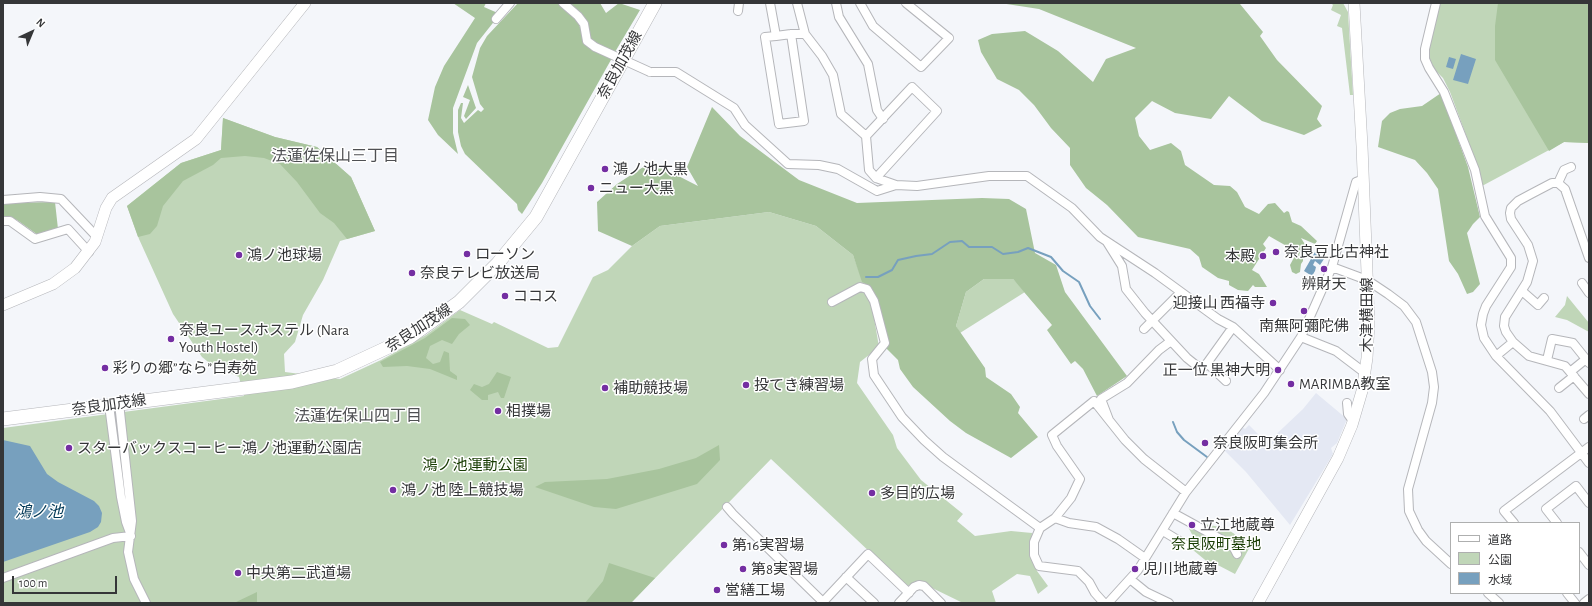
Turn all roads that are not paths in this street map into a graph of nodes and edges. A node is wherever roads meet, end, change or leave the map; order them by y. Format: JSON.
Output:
{"nodes":[{"id":1,"x":305,"y":3,"type":"edge"},
{"id":2,"x":510,"y":3,"type":"edge"},
{"id":3,"x":563,"y":3,"type":"edge"},
{"id":4,"x":655,"y":3,"type":"edge"},
{"id":5,"x":770,"y":3,"type":"edge"},
{"id":6,"x":797,"y":3,"type":"edge"},
{"id":7,"x":836,"y":3,"type":"edge"},
{"id":8,"x":860,"y":3,"type":"edge"},
{"id":9,"x":906,"y":3,"type":"edge"},
{"id":10,"x":1354,"y":3,"type":"edge"},
{"id":11,"x":1436,"y":3,"type":"edge"},
{"id":12,"x":496,"y":19,"type":"dead end"},
{"id":13,"x":790,"y":34,"type":"junction"},
{"id":14,"x":805,"y":34,"type":"junction"},
{"id":15,"x":776,"y":36,"type":"junction"},
{"id":16,"x":883,"y":119,"type":"junction"},
{"id":17,"x":866,"y":136,"type":"junction"},
{"id":18,"x":1571,"y":167,"type":"dead end"},
{"id":19,"x":876,"y":178,"type":"junction"},
{"id":20,"x":1364,"y":179,"type":"junction"},
{"id":21,"x":1558,"y":183,"type":"junction"},
{"id":22,"x":896,"y":186,"type":"junction"},
{"id":23,"x":3,"y":200,"type":"edge"},
{"id":24,"x":3,"y":221,"type":"edge"},
{"id":25,"x":97,"y":237,"type":"junction"},
{"id":26,"x":1106,"y":241,"type":"junction"},
{"id":27,"x":89,"y":252,"type":"junction"},
{"id":28,"x":1589,"y":258,"type":"edge"},
{"id":29,"x":1332,"y":267,"type":"junction"},
{"id":30,"x":1367,"y":280,"type":"junction"},
{"id":31,"x":1582,"y":283,"type":"dead end"},
{"id":32,"x":1522,"y":291,"type":"junction"},
{"id":33,"x":1181,"y":292,"type":"junction"},
{"id":34,"x":1589,"y":293,"type":"edge"},
{"id":35,"x":1544,"y":298,"type":"dead end"},
{"id":36,"x":4,"y":302,"type":"edge"},
{"id":37,"x":832,"y":302,"type":"dead end"},
{"id":38,"x":1152,"y":321,"type":"junction"},
{"id":39,"x":1233,"y":327,"type":"junction"},
{"id":40,"x":1144,"y":329,"type":"dead end"},
{"id":41,"x":1301,"y":337,"type":"junction"},
{"id":42,"x":1171,"y":341,"type":"junction"},
{"id":43,"x":1512,"y":342,"type":"junction"},
{"id":44,"x":1496,"y":356,"type":"junction"},
{"id":45,"x":1547,"y":360,"type":"junction"},
{"id":46,"x":1587,"y":361,"type":"edge"},
{"id":47,"x":1207,"y":363,"type":"junction"},
{"id":48,"x":1280,"y":370,"type":"junction"},
{"id":49,"x":1364,"y":373,"type":"junction"},
{"id":50,"x":1572,"y":374,"type":"junction"},
{"id":51,"x":1226,"y":381,"type":"dead end"},
{"id":52,"x":1559,"y":388,"type":"dead end"},
{"id":53,"x":1589,"y":394,"type":"edge"},
{"id":54,"x":1347,"y":402,"type":"dead end"},
{"id":55,"x":114,"y":404,"type":"junction"},
{"id":56,"x":3,"y":419,"type":"edge"},
{"id":57,"x":1109,"y":420,"type":"junction"},
{"id":58,"x":1353,"y":421,"type":"junction"},
{"id":59,"x":1589,"y":447,"type":"edge"},
{"id":60,"x":1582,"y":452,"type":"junction"},
{"id":61,"x":1589,"y":463,"type":"edge"},
{"id":62,"x":1186,"y":492,"type":"junction"},
{"id":63,"x":1589,"y":503,"type":"edge"},
{"id":64,"x":728,"y":507,"type":"dead end"},
{"id":65,"x":1173,"y":513,"type":"junction"},
{"id":66,"x":1054,"y":518,"type":"junction"},
{"id":67,"x":1513,"y":522,"type":"edge"},
{"id":68,"x":1556,"y":522,"type":"edge"},
{"id":69,"x":1040,"y":528,"type":"junction"},
{"id":70,"x":1163,"y":531,"type":"junction"},
{"id":71,"x":131,"y":536,"type":"junction"},
{"id":72,"x":1186,"y":545,"type":"dead end"},
{"id":73,"x":1580,"y":553,"type":"edge"},
{"id":74,"x":1237,"y":554,"type":"dead end"},
{"id":75,"x":1145,"y":558,"type":"junction"},
{"id":76,"x":1450,"y":563,"type":"edge"},
{"id":77,"x":1589,"y":565,"type":"edge"},
{"id":78,"x":846,"y":577,"type":"junction"},
{"id":79,"x":3,"y":578,"type":"edge"},
{"id":80,"x":1130,"y":579,"type":"junction"},
{"id":81,"x":909,"y":592,"type":"junction"},
{"id":82,"x":1489,"y":594,"type":"edge"},
{"id":83,"x":1568,"y":594,"type":"edge"},
{"id":84,"x":1589,"y":599,"type":"edge"},
{"id":85,"x":1113,"y":601,"type":"edge"},
{"id":86,"x":902,"y":602,"type":"edge"},
{"id":87,"x":146,"y":603,"type":"edge"},
{"id":88,"x":823,"y":603,"type":"edge"},
{"id":89,"x":874,"y":603,"type":"edge"},
{"id":90,"x":941,"y":603,"type":"edge"},
{"id":91,"x":1104,"y":603,"type":"edge"},
{"id":92,"x":1168,"y":603,"type":"edge"},
{"id":93,"x":1258,"y":603,"type":"edge"},
{"id":94,"x":1499,"y":603,"type":"edge"},
{"id":95,"x":1574,"y":603,"type":"edge"},
{"id":96,"x":1584,"y":603,"type":"edge"}],
"edges":[{"from":1,"to":25,"type":"main road"},
{"from":2,"to":12,"type":"street"},
{"from":3,"to":22,"type":"street","bridge":true},
{"from":4,"to":55,"type":"main road","name":"奈良加茂線"},
{"from":5,"to":15,"type":"street"},
{"from":6,"to":14,"type":"street"},
{"from":7,"to":16,"type":"street"},
{"from":8,"to":9,"type":"street"},
{"from":10,"to":20,"type":"main road","name":"木津横田線"},
{"from":11,"to":44,"type":"street"},
{"from":13,"to":14,"type":"street"},
{"from":13,"to":15,"type":"street"},
{"from":13,"to":15,"type":"street"},
{"from":14,"to":17,"type":"street"},
{"from":16,"to":17,"type":"street"},
{"from":16,"to":19,"type":"street"},
{"from":17,"to":19,"type":"street"},
{"from":18,"to":21,"type":"street"},
{"from":19,"to":22,"type":"street"},
{"from":20,"to":29,"type":"street"},
{"from":20,"to":30,"type":"main road","name":"木津横田線"},
{"from":21,"to":28,"type":"street"},
{"from":21,"to":32,"type":"street"},
{"from":22,"to":26,"type":"street"},
{"from":23,"to":25,"type":"street"},
{"from":24,"to":27,"type":"street"},
{"from":25,"to":27,"type":"main road"},
{"from":26,"to":33,"type":"street"},
{"from":26,"to":38,"type":"street"},
{"from":27,"to":36,"type":"main road"},
{"from":29,"to":30,"type":"street"},
{"from":29,"to":41,"type":"street"},
{"from":30,"to":49,"type":"main road","name":"木津横田線"},
{"from":30,"to":76,"type":"street"},
{"from":31,"to":34,"type":"street"},
{"from":32,"to":35,"type":"street"},
{"from":32,"to":43,"type":"street"},
{"from":33,"to":38,"type":"street"},
{"from":33,"to":39,"type":"street"},
{"from":37,"to":69,"type":"street"},
{"from":38,"to":40,"type":"street"},
{"from":38,"to":42,"type":"street"},
{"from":39,"to":47,"type":"street"},
{"from":39,"to":48,"type":"street"},
{"from":41,"to":48,"type":"street"},
{"from":41,"to":49,"type":"street"},
{"from":42,"to":47,"type":"street"},
{"from":42,"to":57,"type":"street"},
{"from":43,"to":44,"type":"street"},
{"from":43,"to":45,"type":"street"},
{"from":44,"to":60,"type":"street"},
{"from":45,"to":46,"type":"street"},
{"from":45,"to":50,"type":"street"},
{"from":46,"to":50,"type":"street"},
{"from":47,"to":51,"type":"street"},
{"from":48,"to":62,"type":"street"},
{"from":49,"to":58,"type":"main road","name":"木津横田線"},
{"from":50,"to":52,"type":"street"},
{"from":50,"to":53,"type":"street"},
{"from":54,"to":58,"type":"street"},
{"from":55,"to":56,"type":"main road","name":"奈良加茂線"},
{"from":55,"to":71,"type":"street"},
{"from":57,"to":62,"type":"street"},
{"from":57,"to":66,"type":"street"},
{"from":58,"to":93,"type":"main road","name":"木津横田線"},
{"from":59,"to":60,"type":"street"},
{"from":60,"to":61,"type":"street"},
{"from":60,"to":67,"type":"street"},
{"from":62,"to":65,"type":"street"},
{"from":63,"to":68,"type":"street"},
{"from":64,"to":88,"type":"street"},
{"from":65,"to":70,"type":"street"},
{"from":65,"to":74,"type":"street"},
{"from":66,"to":69,"type":"street"},
{"from":66,"to":75,"type":"street"},
{"from":69,"to":91,"type":"street"},
{"from":70,"to":72,"type":"street"},
{"from":70,"to":75,"type":"street"},
{"from":71,"to":79,"type":"street"},
{"from":71,"to":87,"type":"street"},
{"from":73,"to":77,"type":"street"},
{"from":75,"to":80,"type":"street"},
{"from":78,"to":81,"type":"street"},
{"from":78,"to":88,"type":"street"},
{"from":78,"to":89,"type":"street"},
{"from":80,"to":85,"type":"street"},
{"from":80,"to":92,"type":"street"},
{"from":81,"to":86,"type":"street"},
{"from":81,"to":90,"type":"street"},
{"from":82,"to":94,"type":"street"},
{"from":83,"to":95,"type":"street"},
{"from":84,"to":96,"type":"street"}]}
